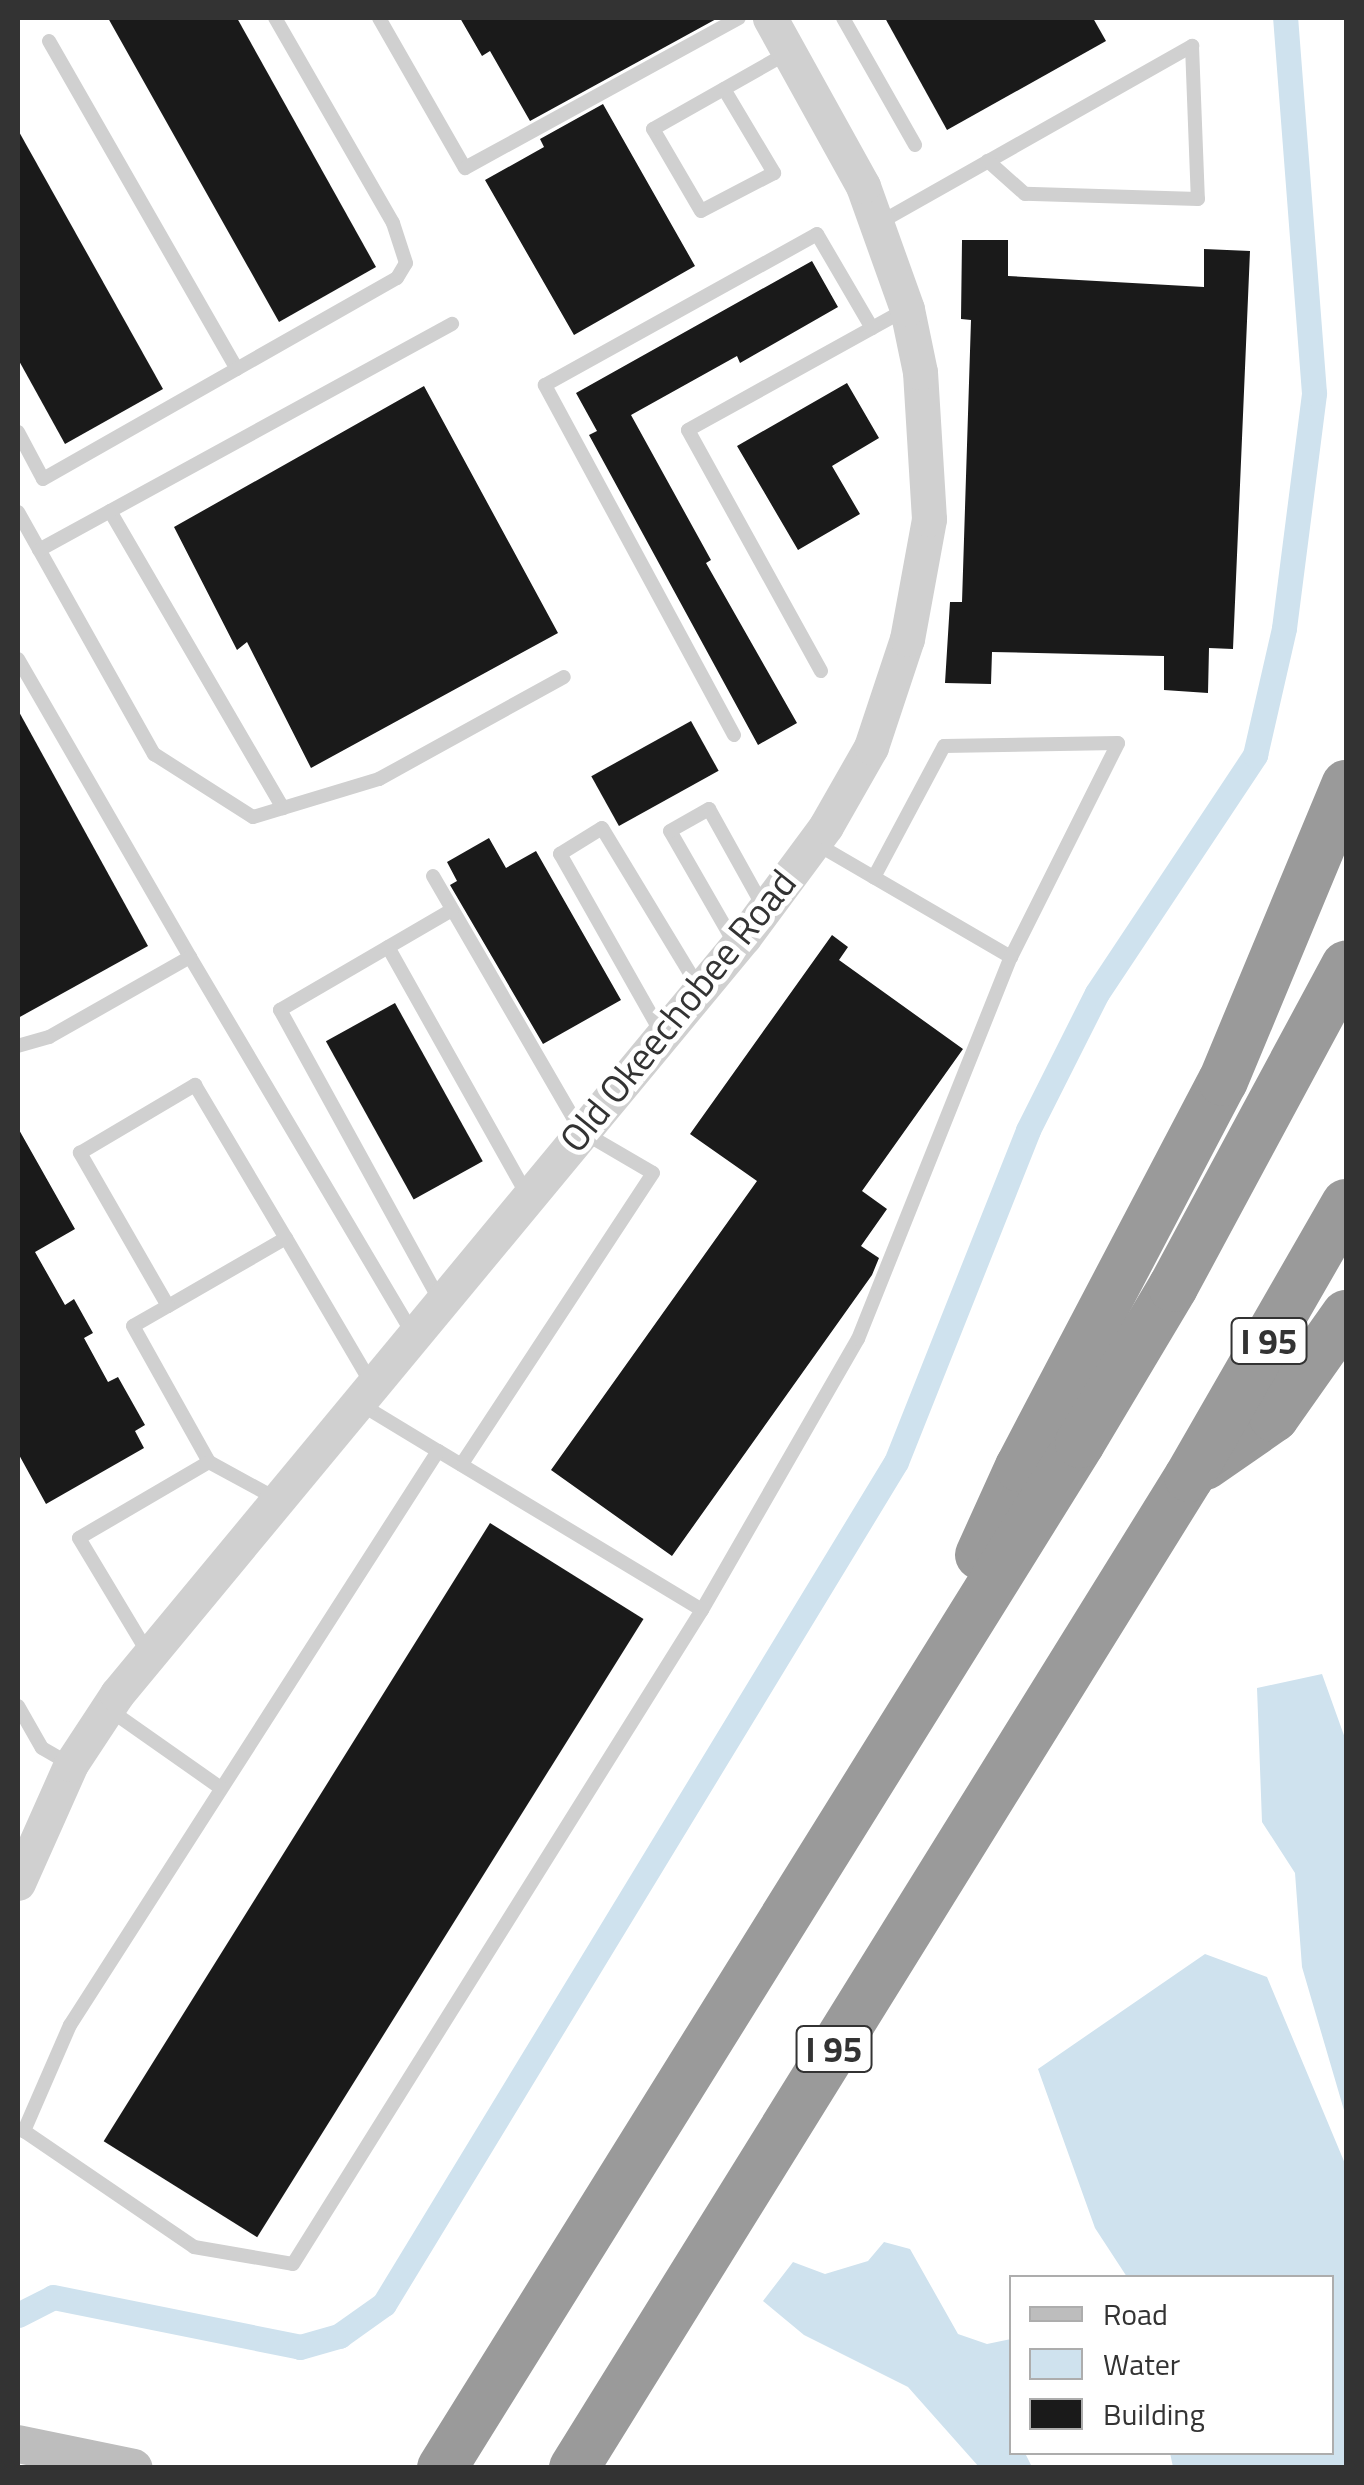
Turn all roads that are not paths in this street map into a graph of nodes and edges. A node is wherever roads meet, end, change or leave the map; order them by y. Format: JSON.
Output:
{"nodes":[{"id":1,"x":275,"y":18,"type":"edge"},
{"id":2,"x":379,"y":18,"type":"edge"},
{"id":3,"x":764,"y":18,"type":"edge"},
{"id":4,"x":843,"y":18,"type":"edge"},
{"id":5,"x":48,"y":41,"type":"dead end"},
{"id":6,"x":789,"y":52,"type":"junction"},
{"id":7,"x":724,"y":89,"type":"junction"},
{"id":8,"x":915,"y":145,"type":"dead end"},
{"id":9,"x":988,"y":161,"type":"junction"},
{"id":10,"x":878,"y":223,"type":"junction"},
{"id":11,"x":907,"y":308,"type":"junction"},
{"id":12,"x":452,"y":324,"type":"dead end"},
{"id":13,"x":872,"y":328,"type":"junction"},
{"id":14,"x":238,"y":369,"type":"junction"},
{"id":15,"x":18,"y":432,"type":"edge"},
{"id":16,"x":110,"y":511,"type":"junction"},
{"id":17,"x":18,"y":512,"type":"edge"},
{"id":18,"x":39,"y":550,"type":"junction"},
{"id":19,"x":18,"y":659,"type":"edge"},
{"id":20,"x":821,"y":671,"type":"dead end"},
{"id":21,"x":564,"y":677,"type":"dead end"},
{"id":22,"x":734,"y":735,"type":"dead end"},
{"id":23,"x":1346,"y":785,"type":"edge"},
{"id":24,"x":283,"y":808,"type":"junction"},
{"id":25,"x":814,"y":842,"type":"junction"},
{"id":26,"x":433,"y":876,"type":"dead end"},
{"id":27,"x":874,"y":877,"type":"junction"},
{"id":28,"x":764,"y":909,"type":"junction"},
{"id":29,"x":452,"y":910,"type":"junction"},
{"id":30,"x":736,"y":946,"type":"junction"},
{"id":31,"x":388,"y":948,"type":"junction"},
{"id":32,"x":190,"y":956,"type":"junction"},
{"id":33,"x":1011,"y":957,"type":"junction"},
{"id":34,"x":1346,"y":966,"type":"edge"},
{"id":35,"x":700,"y":989,"type":"junction"},
{"id":36,"x":662,"y":1034,"type":"junction"},
{"id":37,"x":18,"y":1046,"type":"edge"},
{"id":38,"x":581,"y":1131,"type":"junction"},
{"id":39,"x":527,"y":1196,"type":"junction"},
{"id":40,"x":1346,"y":1204,"type":"edge"},
{"id":41,"x":286,"y":1238,"type":"junction"},
{"id":42,"x":440,"y":1300,"type":"junction"},
{"id":43,"x":168,"y":1306,"type":"junction"},
{"id":44,"x":1346,"y":1316,"type":"edge"},
{"id":45,"x":412,"y":1333,"type":"junction"},
{"id":46,"x":364,"y":1393,"type":"junction"},
{"id":47,"x":438,"y":1451,"type":"junction"},
{"id":48,"x":209,"y":1462,"type":"junction"},
{"id":49,"x":461,"y":1465,"type":"junction"},
{"id":50,"x":1189,"y":1477,"type":"junction"},
{"id":51,"x":277,"y":1499,"type":"junction"},
{"id":52,"x":702,"y":1610,"type":"junction"},
{"id":53,"x":149,"y":1655,"type":"junction"},
{"id":54,"x":18,"y":1706,"type":"edge"},
{"id":55,"x":106,"y":1708,"type":"junction"},
{"id":56,"x":888,"y":1755,"type":"junction"},
{"id":57,"x":71,"y":1764,"type":"junction"},
{"id":58,"x":221,"y":1788,"type":"junction"},
{"id":59,"x":18,"y":1883,"type":"edge"},
{"id":60,"x":18,"y":2444,"type":"edge"},
{"id":61,"x":134,"y":2468,"type":"edge"},
{"id":62,"x":442,"y":2468,"type":"edge"},
{"id":63,"x":574,"y":2468,"type":"edge"}],
"edges":[{"from":1,"to":14,"type":"lane"},
{"from":2,"to":3,"type":"lane"},
{"from":3,"to":6,"type":"street","name":"Old Okeechobee Road"},
{"from":4,"to":8,"type":"lane"},
{"from":5,"to":14,"type":"lane"},
{"from":6,"to":7,"type":"lane"},
{"from":6,"to":10,"type":"street","name":"Old Okeechobee Road"},
{"from":7,"to":7,"type":"lane"},
{"from":9,"to":9,"type":"lane"},
{"from":9,"to":10,"type":"lane"},
{"from":10,"to":11,"type":"street","name":"Old Okeechobee Road"},
{"from":11,"to":13,"type":"lane"},
{"from":11,"to":25,"type":"street","name":"Old Okeechobee Road"},
{"from":12,"to":16,"type":"lane"},
{"from":13,"to":20,"type":"lane"},
{"from":13,"to":22,"type":"lane"},
{"from":14,"to":15,"type":"lane"},
{"from":16,"to":18,"type":"lane"},
{"from":16,"to":24,"type":"lane"},
{"from":17,"to":18,"type":"lane"},
{"from":18,"to":24,"type":"lane"},
{"from":19,"to":32,"type":"lane"},
{"from":21,"to":24,"type":"lane"},
{"from":23,"to":56,"type":"highway"},
{"from":25,"to":27,"type":"lane"},
{"from":25,"to":28,"type":"street","name":"Old Okeechobee Road"},
{"from":26,"to":29,"type":"lane"},
{"from":27,"to":33,"type":"lane"},
{"from":27,"to":33,"type":"lane"},
{"from":28,"to":30,"type":"street","name":"Old Okeechobee Road"},
{"from":28,"to":30,"type":"lane"},
{"from":29,"to":31,"type":"lane"},
{"from":29,"to":38,"type":"lane"},
{"from":30,"to":35,"type":"street","name":"Old Okeechobee Road"},
{"from":31,"to":39,"type":"lane"},
{"from":31,"to":42,"type":"lane"},
{"from":32,"to":37,"type":"lane"},
{"from":32,"to":45,"type":"lane"},
{"from":33,"to":52,"type":"lane"},
{"from":34,"to":56,"type":"highway"},
{"from":35,"to":36,"type":"street","name":"Old Okeechobee Road"},
{"from":35,"to":36,"type":"lane"},
{"from":36,"to":38,"type":"street","name":"Old Okeechobee Road"},
{"from":38,"to":39,"type":"street","name":"Old Okeechobee Road"},
{"from":38,"to":49,"type":"lane"},
{"from":39,"to":42,"type":"street","name":"Old Okeechobee Road"},
{"from":40,"to":50,"type":"highway","number":"I 95"},
{"from":41,"to":43,"type":"lane"},
{"from":41,"to":43,"type":"lane"},
{"from":41,"to":46,"type":"lane"},
{"from":42,"to":45,"type":"street","name":"Old Okeechobee Road"},
{"from":43,"to":48,"type":"lane"},
{"from":44,"to":50,"type":"highway"},
{"from":45,"to":46,"type":"street","name":"Old Okeechobee Road"},
{"from":46,"to":47,"type":"lane"},
{"from":46,"to":51,"type":"street","name":"Old Okeechobee Road"},
{"from":47,"to":49,"type":"lane"},
{"from":47,"to":58,"type":"lane"},
{"from":48,"to":51,"type":"lane"},
{"from":48,"to":53,"type":"lane"},
{"from":49,"to":52,"type":"lane"},
{"from":50,"to":63,"type":"highway","number":"I 95"},
{"from":51,"to":53,"type":"street","name":"Old Okeechobee Road"},
{"from":52,"to":58,"type":"lane"},
{"from":53,"to":55,"type":"street","name":"Old Okeechobee Road"},
{"from":54,"to":57,"type":"lane"},
{"from":55,"to":57,"type":"street","name":"Old Okeechobee Road"},
{"from":55,"to":58,"type":"lane"},
{"from":56,"to":62,"type":"highway"},
{"from":57,"to":59,"type":"street","name":"Old Okeechobee Road"},
{"from":60,"to":61,"type":"main road"}]}
